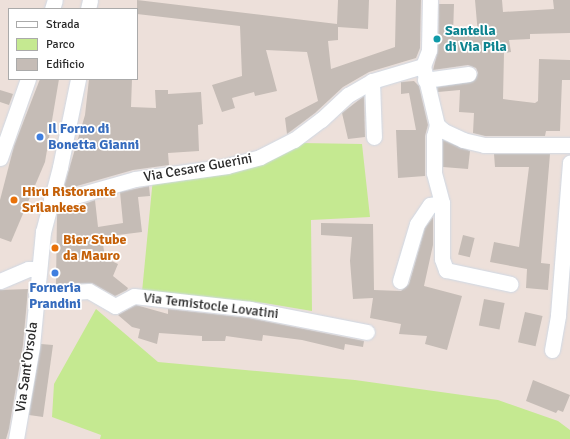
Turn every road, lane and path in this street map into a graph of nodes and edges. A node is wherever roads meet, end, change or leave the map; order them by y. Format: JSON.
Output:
{"nodes":[{"id":1,"x":430,"y":0,"type":"edge"},
{"id":2,"x":424,"y":73,"type":"junction"},
{"id":3,"x":468,"y":74,"type":"dead end"},
{"id":4,"x":28,"y":80,"type":"edge"},
{"id":5,"x":78,"y":80,"type":"edge"},
{"id":6,"x":372,"y":81,"type":"junction"},
{"id":7,"x":437,"y":125,"type":"junction"},
{"id":8,"x":374,"y":137,"type":"dead end"},
{"id":9,"x":570,"y":146,"type":"edge"},
{"id":10,"x":0,"y":158,"type":"edge"},
{"id":11,"x":570,"y":162,"type":"edge"},
{"id":12,"x":51,"y":199,"type":"junction"},
{"id":13,"x":442,"y":203,"type":"junction"},
{"id":14,"x":38,"y":269,"type":"junction"},
{"id":15,"x":0,"y":281,"type":"edge"},
{"id":16,"x":400,"y":281,"type":"dead end"},
{"id":17,"x":511,"y":284,"type":"dead end"},
{"id":18,"x":36,"y":294,"type":"junction"},
{"id":19,"x":564,"y":318,"type":"edge"},
{"id":20,"x":367,"y":332,"type":"dead end"},
{"id":21,"x":552,"y":350,"type":"dead end"},
{"id":22,"x":16,"y":439,"type":"edge"}],
"edges":[{"from":1,"to":2,"type":"street"},
{"from":2,"to":3,"type":"street","name":"Via Cesare Guerini"},
{"from":2,"to":6,"type":"street","name":"Via Cesare Guerini"},
{"from":2,"to":7,"type":"street"},
{"from":4,"to":10,"type":"street"},
{"from":5,"to":12,"type":"street","name":"Via Sant'Orsola"},
{"from":6,"to":8,"type":"street"},
{"from":6,"to":12,"type":"street","name":"Via Cesare Guerini"},
{"from":7,"to":9,"type":"street"},
{"from":7,"to":13,"type":"street"},
{"from":11,"to":19,"type":"street"},
{"from":12,"to":14,"type":"street","name":"Via Sant'Orsola"},
{"from":13,"to":16,"type":"street"},
{"from":13,"to":17,"type":"street"},
{"from":14,"to":15,"type":"street"},
{"from":14,"to":18,"type":"street","name":"Via Sant'Orsola"},
{"from":18,"to":20,"type":"street","name":"Via Temistocle Lovatini"},
{"from":18,"to":22,"type":"street","name":"Via Sant'Orsola"},
{"from":19,"to":21,"type":"street"}]}
